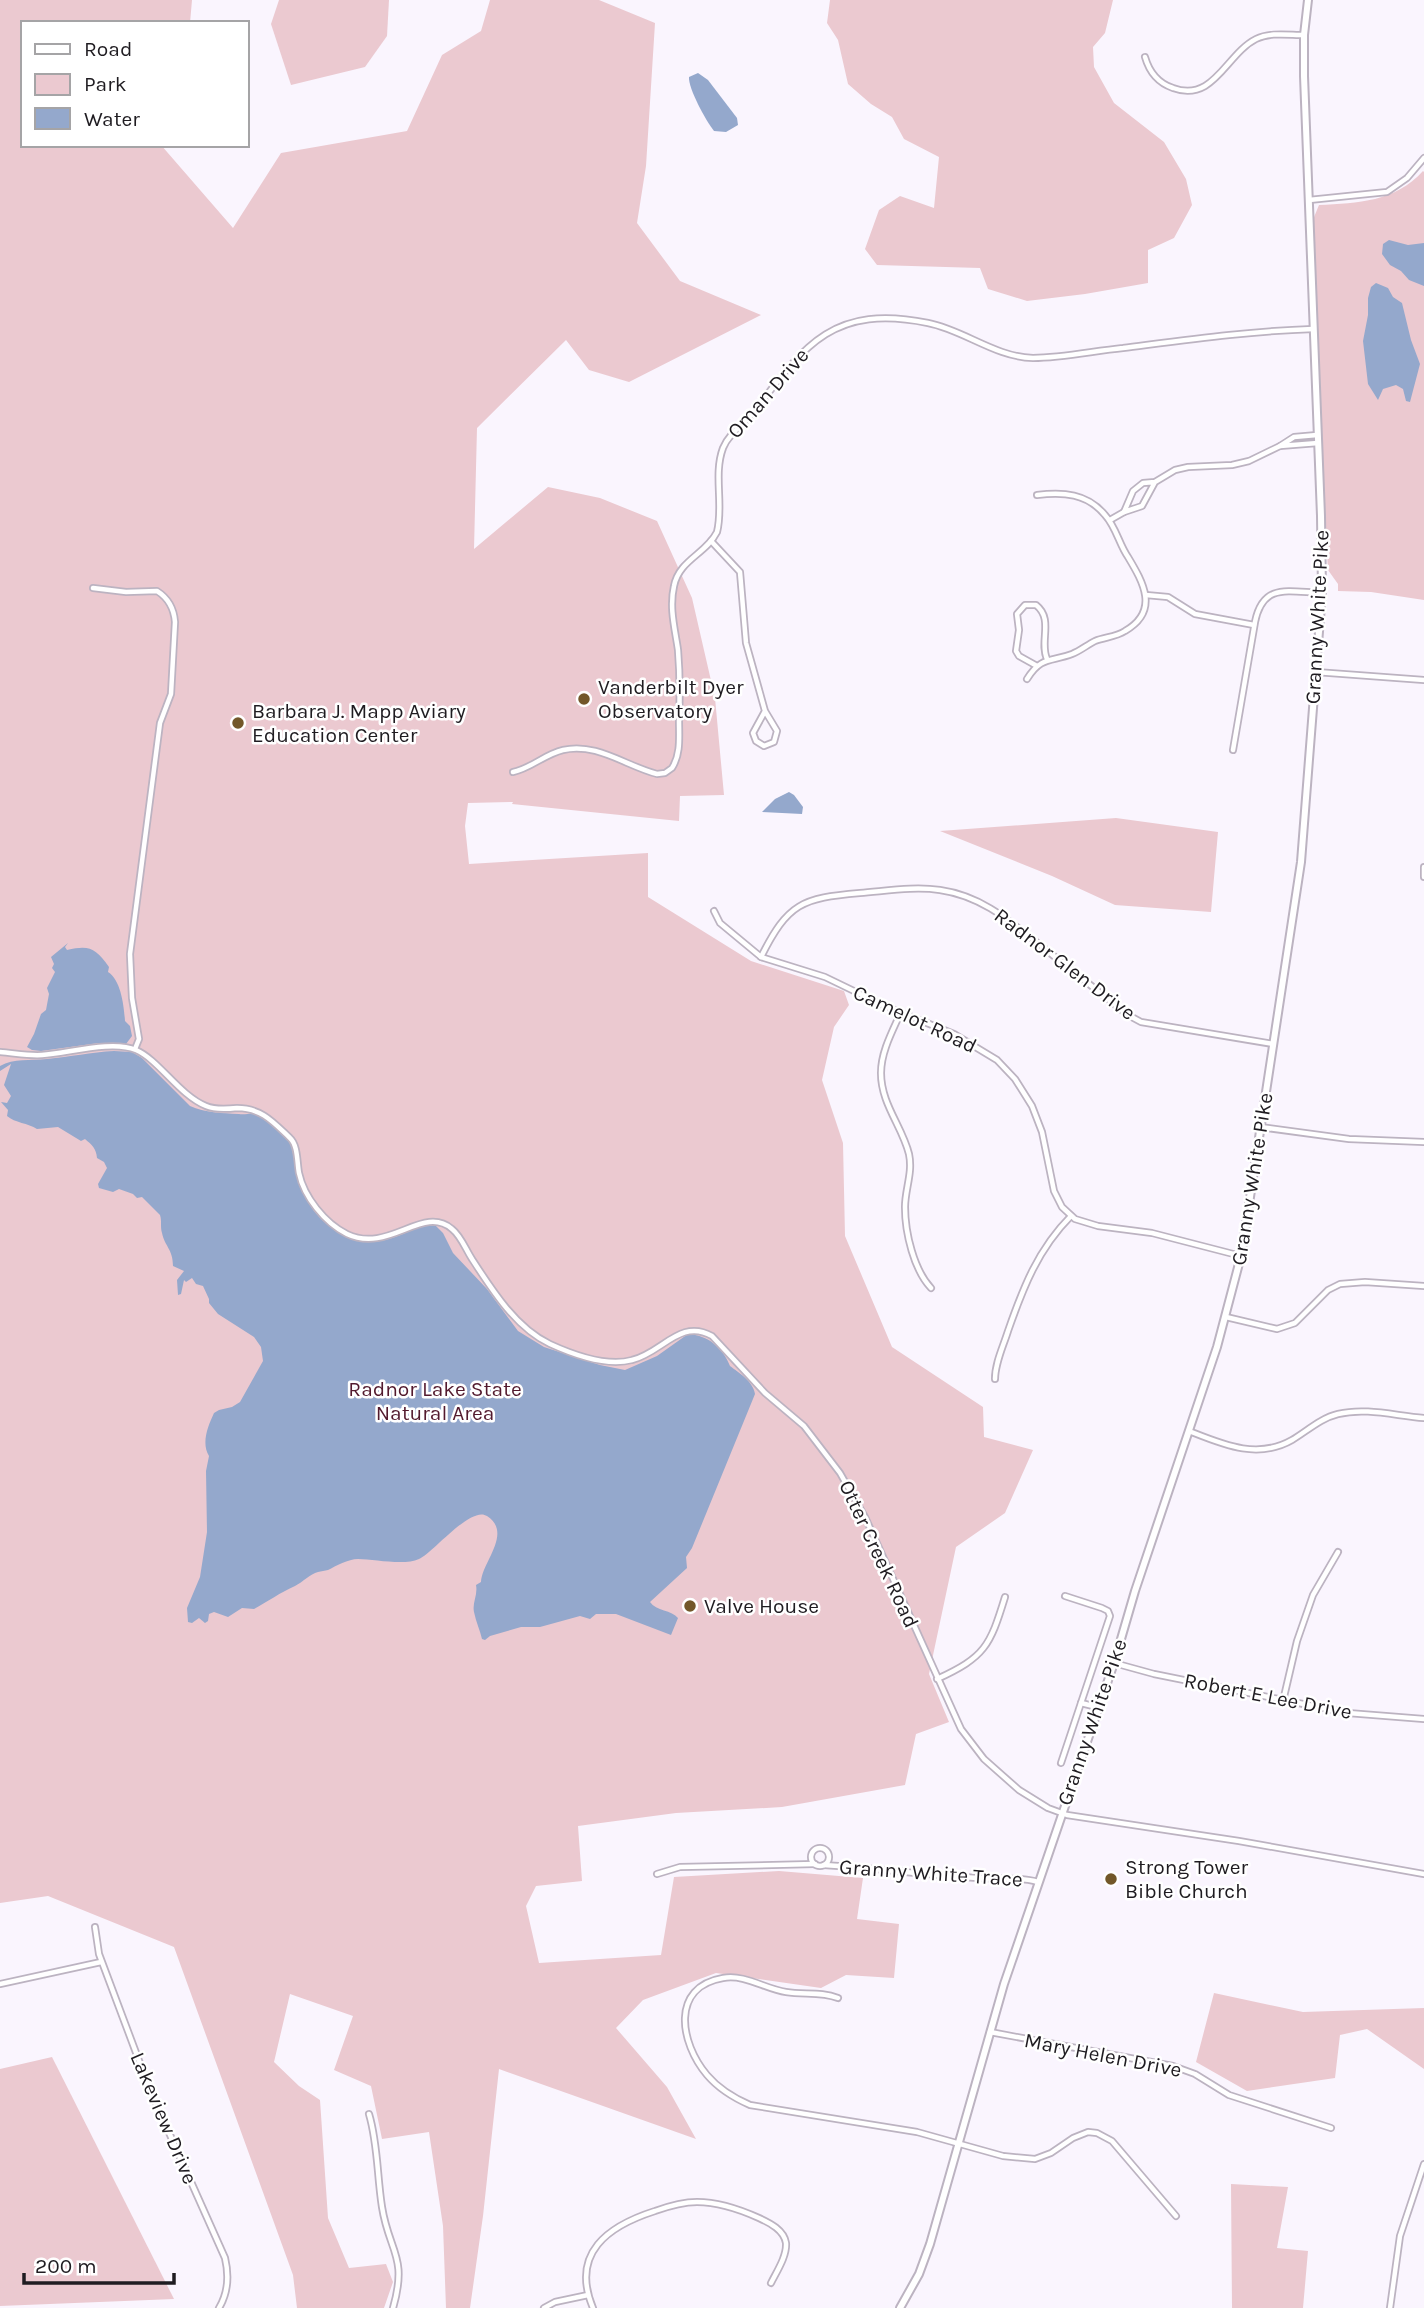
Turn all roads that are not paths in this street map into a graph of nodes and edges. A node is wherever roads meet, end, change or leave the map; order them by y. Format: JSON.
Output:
{"nodes":[{"id":1,"x":1308,"y":0,"type":"edge"},
{"id":2,"x":1304,"y":35,"type":"junction"},
{"id":3,"x":1144,"y":57,"type":"dead end"},
{"id":4,"x":1424,"y":158,"type":"edge"},
{"id":5,"x":1308,"y":201,"type":"junction"},
{"id":6,"x":1313,"y":329,"type":"junction"},
{"id":7,"x":1317,"y":439,"type":"junction"},
{"id":8,"x":1155,"y":482,"type":"junction"},
{"id":9,"x":1037,"y":495,"type":"dead end"},
{"id":10,"x":1124,"y":512,"type":"junction"},
{"id":11,"x":1110,"y":521,"type":"junction"},
{"id":12,"x":711,"y":541,"type":"junction"},
{"id":13,"x":93,"y":588,"type":"dead end"},
{"id":14,"x":1322,"y":593,"type":"junction"},
{"id":15,"x":1145,"y":595,"type":"junction"},
{"id":16,"x":1254,"y":625,"type":"junction"},
{"id":17,"x":1047,"y":659,"type":"junction"},
{"id":18,"x":1037,"y":666,"type":"junction"},
{"id":19,"x":1316,"y":672,"type":"junction"},
{"id":20,"x":1027,"y":678,"type":"dead end"},
{"id":21,"x":1424,"y":680,"type":"edge"},
{"id":22,"x":765,"y":711,"type":"junction"},
{"id":23,"x":1233,"y":750,"type":"dead end"},
{"id":24,"x":513,"y":772,"type":"dead end"},
{"id":25,"x":1424,"y":867,"type":"edge"},
{"id":26,"x":1424,"y":877,"type":"edge"},
{"id":27,"x":714,"y":911,"type":"dead end"},
{"id":28,"x":761,"y":957,"type":"junction"},
{"id":29,"x":901,"y":1012,"type":"junction"},
{"id":30,"x":1273,"y":1044,"type":"junction"},
{"id":31,"x":135,"y":1049,"type":"junction"},
{"id":32,"x":0,"y":1052,"type":"edge"},
{"id":33,"x":1260,"y":1127,"type":"junction"},
{"id":34,"x":1424,"y":1142,"type":"edge"},
{"id":35,"x":1071,"y":1216,"type":"junction"},
{"id":36,"x":1241,"y":1256,"type":"junction"},
{"id":37,"x":1424,"y":1286,"type":"edge"},
{"id":38,"x":932,"y":1288,"type":"dead end"},
{"id":39,"x":1226,"y":1317,"type":"junction"},
{"id":40,"x":995,"y":1379,"type":"dead end"},
{"id":41,"x":1424,"y":1418,"type":"edge"},
{"id":42,"x":1189,"y":1432,"type":"junction"},
{"id":43,"x":1338,"y":1552,"type":"dead end"},
{"id":44,"x":1065,"y":1596,"type":"dead end"},
{"id":45,"x":1005,"y":1597,"type":"dead end"},
{"id":46,"x":1114,"y":1663,"type":"junction"},
{"id":47,"x":937,"y":1679,"type":"junction"},
{"id":48,"x":1283,"y":1701,"type":"junction"},
{"id":49,"x":1081,"y":1703,"type":"junction"},
{"id":50,"x":1097,"y":1707,"type":"junction"},
{"id":51,"x":1424,"y":1719,"type":"edge"},
{"id":52,"x":1061,"y":1763,"type":"dead end"},
{"id":53,"x":1062,"y":1813,"type":"junction"},
{"id":54,"x":815,"y":1864,"type":"junction"},
{"id":55,"x":824,"y":1865,"type":"junction"},
{"id":56,"x":657,"y":1874,"type":"dead end"},
{"id":57,"x":1424,"y":1874,"type":"edge"},
{"id":58,"x":1038,"y":1882,"type":"junction"},
{"id":59,"x":96,"y":1927,"type":"dead end"},
{"id":60,"x":101,"y":1962,"type":"junction"},
{"id":61,"x":0,"y":1984,"type":"edge"},
{"id":62,"x":838,"y":1998,"type":"dead end"},
{"id":63,"x":990,"y":2032,"type":"junction"},
{"id":64,"x":369,"y":2113,"type":"dead end"},
{"id":65,"x":1331,"y":2128,"type":"dead end"},
{"id":66,"x":958,"y":2142,"type":"junction"},
{"id":67,"x":1424,"y":2164,"type":"edge"},
{"id":68,"x":1176,"y":2216,"type":"dead end"},
{"id":69,"x":771,"y":2283,"type":"dead end"},
{"id":70,"x":588,"y":2295,"type":"junction"},
{"id":71,"x":219,"y":2308,"type":"edge"},
{"id":72,"x":393,"y":2308,"type":"edge"},
{"id":73,"x":544,"y":2308,"type":"edge"},
{"id":74,"x":593,"y":2308,"type":"edge"},
{"id":75,"x":900,"y":2308,"type":"edge"},
{"id":76,"x":1390,"y":2308,"type":"edge"}],
"edges":[{"from":1,"to":2,"type":"main road","name":"Granny White Pike"},
{"from":2,"to":3,"type":"street"},
{"from":2,"to":5,"type":"main road","name":"Granny White Pike"},
{"from":4,"to":5,"type":"street"},
{"from":5,"to":6,"type":"main road","name":"Granny White Pike"},
{"from":6,"to":7,"type":"main road","name":"Granny White Pike"},
{"from":6,"to":12,"type":"street","name":"Oman Drive"},
{"from":7,"to":8,"type":"street"},
{"from":7,"to":14,"type":"main road","name":"Granny White Pike"},
{"from":8,"to":10,"type":"street"},
{"from":8,"to":10,"type":"street"},
{"from":9,"to":11,"type":"street"},
{"from":10,"to":11,"type":"street"},
{"from":11,"to":15,"type":"street"},
{"from":12,"to":22,"type":"street"},
{"from":12,"to":24,"type":"street"},
{"from":13,"to":31,"type":"street"},
{"from":14,"to":16,"type":"street"},
{"from":14,"to":19,"type":"main road","name":"Granny White Pike"},
{"from":15,"to":16,"type":"street"},
{"from":15,"to":17,"type":"street"},
{"from":16,"to":23,"type":"street"},
{"from":17,"to":18,"type":"street"},
{"from":17,"to":18,"type":"street"},
{"from":18,"to":20,"type":"street"},
{"from":19,"to":21,"type":"street"},
{"from":19,"to":30,"type":"main road","name":"Granny White Pike"},
{"from":22,"to":22,"type":"street"},
{"from":25,"to":26,"type":"street"},
{"from":27,"to":28,"type":"street","name":"Camelot Road"},
{"from":28,"to":29,"type":"street","name":"Camelot Road"},
{"from":28,"to":30,"type":"street","name":"Radnor Glen Drive"},
{"from":29,"to":35,"type":"street","name":"Camelot Road"},
{"from":29,"to":38,"type":"street"},
{"from":30,"to":33,"type":"main road","name":"Granny White Pike"},
{"from":31,"to":32,"type":"street"},
{"from":31,"to":47,"type":"street","name":"Otter Creek Road"},
{"from":33,"to":34,"type":"street"},
{"from":33,"to":36,"type":"main road","name":"Granny White Pike"},
{"from":35,"to":36,"type":"street"},
{"from":35,"to":40,"type":"street"},
{"from":36,"to":39,"type":"main road","name":"Granny White Pike"},
{"from":37,"to":39,"type":"street"},
{"from":39,"to":42,"type":"main road","name":"Granny White Pike"},
{"from":41,"to":42,"type":"street"},
{"from":42,"to":46,"type":"main road","name":"Granny White Pike"},
{"from":43,"to":48,"type":"street"},
{"from":44,"to":49,"type":"street"},
{"from":45,"to":47,"type":"street"},
{"from":46,"to":48,"type":"street","name":"Robert E Lee Drive"},
{"from":46,"to":50,"type":"main road","name":"Granny White Pike"},
{"from":47,"to":53,"type":"street","name":"Otter Creek Road"},
{"from":48,"to":51,"type":"street","name":"Robert E Lee Drive"},
{"from":49,"to":50,"type":"street"},
{"from":49,"to":52,"type":"street"},
{"from":50,"to":53,"type":"main road","name":"Granny White Pike"},
{"from":53,"to":57,"type":"street","name":"Otter Creek Road"},
{"from":53,"to":58,"type":"main road","name":"Granny White Pike"},
{"from":54,"to":55,"type":"street"},
{"from":54,"to":55,"type":"street"},
{"from":54,"to":56,"type":"street","name":"Granny White Trace"},
{"from":55,"to":58,"type":"street","name":"Granny White Trace"},
{"from":58,"to":63,"type":"main road","name":"Granny White Pike"},
{"from":59,"to":60,"type":"street","name":"Lakeview Drive"},
{"from":60,"to":61,"type":"street"},
{"from":60,"to":71,"type":"street","name":"Lakeview Drive"},
{"from":62,"to":66,"type":"street"},
{"from":63,"to":65,"type":"street","name":"Mary Helen Drive"},
{"from":63,"to":66,"type":"main road","name":"Granny White Pike"},
{"from":64,"to":72,"type":"street"},
{"from":66,"to":68,"type":"street"},
{"from":66,"to":75,"type":"main road","name":"Granny White Pike"},
{"from":67,"to":76,"type":"street"},
{"from":69,"to":70,"type":"street"},
{"from":70,"to":73,"type":"street"},
{"from":70,"to":74,"type":"street"}]}
